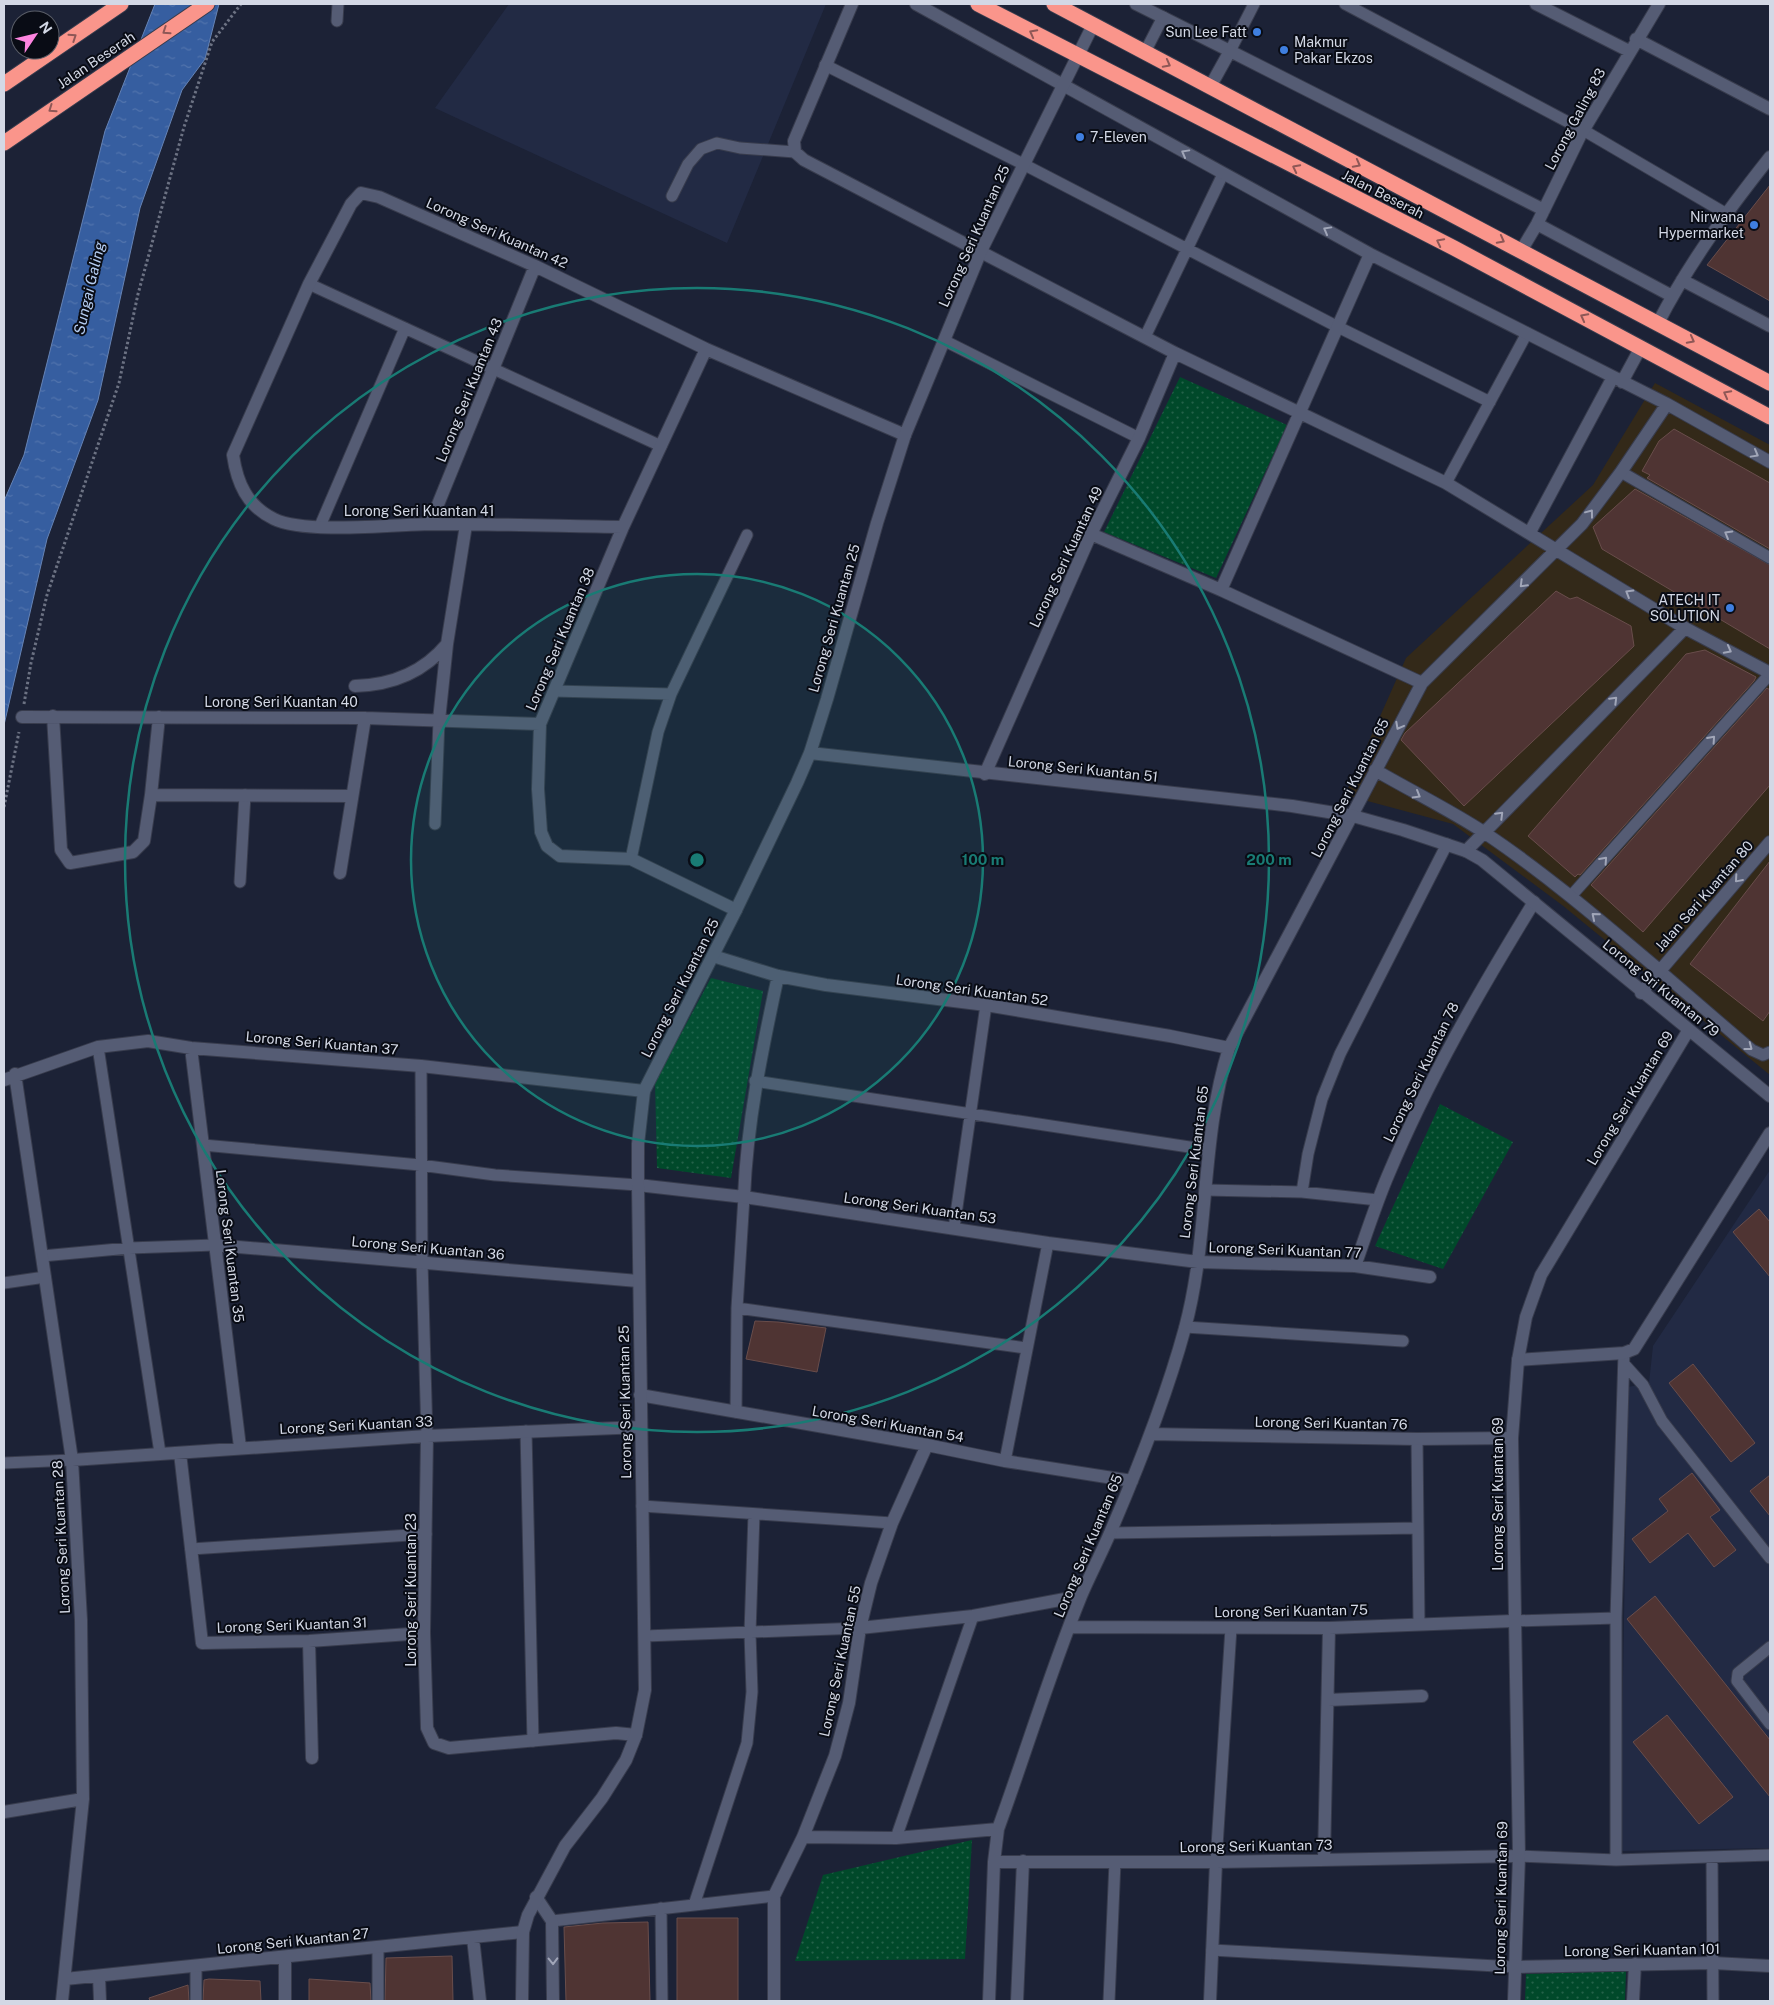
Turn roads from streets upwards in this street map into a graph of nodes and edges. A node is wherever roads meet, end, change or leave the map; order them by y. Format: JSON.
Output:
{"nodes":[{"id":1,"x":121,"y":4,"type":"edge"},
{"id":2,"x":207,"y":4,"type":"edge"},
{"id":3,"x":852,"y":4,"type":"edge"},
{"id":4,"x":916,"y":4,"type":"edge"},
{"id":5,"x":978,"y":4,"type":"edge"},
{"id":6,"x":1136,"y":4,"type":"edge"},
{"id":7,"x":1536,"y":4,"type":"edge"},
{"id":8,"x":1659,"y":4,"type":"edge"},
{"id":9,"x":1063,"y":6,"type":"edge"},
{"id":10,"x":1093,"y":25,"type":"junction"},
{"id":11,"x":1636,"y":39,"type":"junction"},
{"id":12,"x":1629,"y":50,"type":"junction"},
{"id":13,"x":1230,"y":51,"type":"junction"},
{"id":14,"x":1076,"y":56,"type":"junction"},
{"id":15,"x":4,"y":84,"type":"edge"},
{"id":16,"x":1062,"y":85,"type":"junction"},
{"id":17,"x":1210,"y":87,"type":"junction"},
{"id":18,"x":1770,"y":109,"type":"edge"},
{"id":19,"x":4,"y":143,"type":"edge"},
{"id":20,"x":1770,"y":157,"type":"edge"},
{"id":21,"x":1544,"y":210,"type":"junction"},
{"id":22,"x":1537,"y":224,"type":"junction"},
{"id":23,"x":981,"y":251,"type":"junction"},
{"id":24,"x":1521,"y":251,"type":"junction"},
{"id":25,"x":1370,"y":254,"type":"junction"},
{"id":26,"x":535,"y":266,"type":"junction"},
{"id":27,"x":1682,"y":280,"type":"junction"},
{"id":28,"x":1672,"y":296,"type":"junction"},
{"id":29,"x":1658,"y":323,"type":"junction"},
{"id":30,"x":1770,"y":326,"type":"edge"},
{"id":31,"x":1640,"y":347,"type":"junction"},
{"id":32,"x":706,"y":349,"type":"junction"},
{"id":33,"x":1175,"y":353,"type":"junction"},
{"id":34,"x":1617,"y":380,"type":"junction"},
{"id":35,"x":1770,"y":383,"type":"edge"},
{"id":36,"x":1667,"y":404,"type":"junction"},
{"id":37,"x":1299,"y":413,"type":"junction"},
{"id":38,"x":1770,"y":417,"type":"edge"},
{"id":39,"x":905,"y":435,"type":"junction"},
{"id":40,"x":1770,"y":462,"type":"edge"},
{"id":41,"x":236,"y":477,"type":"joint"},
{"id":42,"x":430,"y":524,"type":"junction"},
{"id":43,"x":466,"y":525,"type":"junction"},
{"id":44,"x":624,"y":527,"type":"junction"},
{"id":45,"x":1530,"y":532,"type":"junction"},
{"id":46,"x":1091,"y":534,"type":"junction"},
{"id":47,"x":1558,"y":550,"type":"junction"},
{"id":48,"x":1221,"y":590,"type":"junction"},
{"id":49,"x":1685,"y":628,"type":"junction"},
{"id":50,"x":447,"y":644,"type":"junction"},
{"id":51,"x":1770,"y":674,"type":"edge"},
{"id":52,"x":1422,"y":683,"type":"junction"},
{"id":53,"x":354,"y":686,"type":"dead end"},
{"id":54,"x":53,"y":716,"type":"junction"},
{"id":55,"x":22,"y":717,"type":"road end"},
{"id":56,"x":159,"y":717,"type":"junction"},
{"id":57,"x":365,"y":718,"type":"junction"},
{"id":58,"x":439,"y":720,"type":"junction"},
{"id":59,"x":540,"y":724,"type":"junction"},
{"id":60,"x":810,"y":752,"type":"junction"},
{"id":61,"x":1375,"y":770,"type":"junction"},
{"id":62,"x":985,"y":774,"type":"junction"},
{"id":63,"x":150,"y":795,"type":"junction"},
{"id":64,"x":351,"y":796,"type":"junction"},
{"id":65,"x":1353,"y":816,"type":"junction"},
{"id":66,"x":1483,"y":832,"type":"junction"},
{"id":67,"x":1770,"y":842,"type":"edge"},
{"id":68,"x":1447,"y":844,"type":"joint"},
{"id":69,"x":1466,"y":851,"type":"junction"},
{"id":70,"x":340,"y":873,"type":"dead end"},
{"id":71,"x":1534,"y":902,"type":"junction"},
{"id":72,"x":736,"y":910,"type":"junction"},
{"id":73,"x":714,"y":956,"type":"junction"},
{"id":74,"x":1659,"y":970,"type":"junction"},
{"id":75,"x":778,"y":976,"type":"junction"},
{"id":76,"x":1641,"y":993,"type":"junction"},
{"id":77,"x":1688,"y":1030,"type":"junction"},
{"id":78,"x":191,"y":1048,"type":"junction"},
{"id":79,"x":1229,"y":1048,"type":"junction"},
{"id":80,"x":9,"y":1077,"type":"edge"},
{"id":81,"x":644,"y":1091,"type":"junction"},
{"id":82,"x":1770,"y":1096,"type":"edge"},
{"id":83,"x":1770,"y":1133,"type":"edge"},
{"id":84,"x":638,"y":1185,"type":"junction"},
{"id":85,"x":744,"y":1197,"type":"junction"},
{"id":86,"x":215,"y":1246,"type":"junction"},
{"id":87,"x":1198,"y":1262,"type":"junction"},
{"id":88,"x":1355,"y":1266,"type":"junction"},
{"id":89,"x":1430,"y":1277,"type":"dead end"},
{"id":90,"x":638,"y":1280,"type":"junction"},
{"id":91,"x":1518,"y":1360,"type":"junction"},
{"id":92,"x":640,"y":1395,"type":"junction"},
{"id":93,"x":641,"y":1427,"type":"junction"},
{"id":94,"x":1150,"y":1434,"type":"junction"},
{"id":95,"x":427,"y":1436,"type":"junction"},
{"id":96,"x":1512,"y":1438,"type":"junction"},
{"id":97,"x":927,"y":1445,"type":"junction"},
{"id":98,"x":240,"y":1447,"type":"junction"},
{"id":99,"x":180,"y":1453,"type":"junction"},
{"id":100,"x":72,"y":1460,"type":"junction"},
{"id":101,"x":1132,"y":1481,"type":"junction"},
{"id":102,"x":1081,"y":1596,"type":"junction"},
{"id":103,"x":1514,"y":1621,"type":"junction"},
{"id":104,"x":1069,"y":1627,"type":"junction"},
{"id":105,"x":860,"y":1628,"type":"junction"},
{"id":106,"x":1330,"y":1628,"type":"junction"},
{"id":107,"x":424,"y":1633,"type":"junction"},
{"id":108,"x":309,"y":1641,"type":"junction"},
{"id":109,"x":1422,"y":1696,"type":"dead end"},
{"id":110,"x":1328,"y":1700,"type":"junction"},
{"id":111,"x":636,"y":1735,"type":"junction"},
{"id":112,"x":312,"y":1758,"type":"dead end"},
{"id":113,"x":83,"y":1799,"type":"junction"},
{"id":114,"x":4,"y":1812,"type":"edge"},
{"id":115,"x":998,"y":1829,"type":"junction"},
{"id":116,"x":803,"y":1837,"type":"junction"},
{"id":117,"x":1519,"y":1856,"type":"junction"},
{"id":118,"x":1324,"y":1860,"type":"junction"},
{"id":119,"x":994,"y":1862,"type":"junction"},
{"id":120,"x":1022,"y":1862,"type":"junction"},
{"id":121,"x":1216,"y":1862,"type":"junction"},
{"id":122,"x":536,"y":1897,"type":"junction"},
{"id":123,"x":523,"y":1932,"type":"junction"},
{"id":124,"x":473,"y":1938,"type":"junction"},
{"id":125,"x":285,"y":1957,"type":"junction"},
{"id":126,"x":1635,"y":1964,"type":"junction"},
{"id":127,"x":1770,"y":1966,"type":"edge"},
{"id":128,"x":1514,"y":1967,"type":"junction"},
{"id":129,"x":100,"y":1976,"type":"junction"},
{"id":130,"x":65,"y":1979,"type":"junction"},
{"id":131,"x":62,"y":2001,"type":"edge"},
{"id":132,"x":100,"y":2001,"type":"edge"},
{"id":133,"x":285,"y":2001,"type":"edge"},
{"id":134,"x":480,"y":2001,"type":"edge"},
{"id":135,"x":522,"y":2001,"type":"edge"},
{"id":136,"x":553,"y":2001,"type":"edge"},
{"id":137,"x":774,"y":2001,"type":"edge"},
{"id":138,"x":989,"y":2001,"type":"edge"},
{"id":139,"x":1017,"y":2001,"type":"edge"},
{"id":140,"x":1210,"y":2001,"type":"edge"},
{"id":141,"x":1514,"y":2001,"type":"edge"},
{"id":142,"x":1633,"y":2001,"type":"edge"}],
"edges":[{"from":15,"to":1,"type":"highway","one_way":true},
{"from":2,"to":19,"type":"highway","name":"Jalan Beserah","one_way":true},
{"from":3,"to":23,"type":"street"},
{"from":4,"to":16,"type":"street"},
{"from":14,"to":5,"type":"highway","name":"Jalan Beserah","one_way":true},
{"from":6,"to":13,"type":"street"},
{"from":7,"to":12,"type":"street"},
{"from":8,"to":11,"type":"street","name":"Lorong Galing 83"},
{"from":9,"to":10,"type":"highway","name":"Jalan Beserah"},
{"from":10,"to":14,"type":"street","name":"Lorong Seri Kuantan 25"},
{"from":10,"to":17,"type":"highway","name":"Jalan Beserah","one_way":true},
{"from":11,"to":12,"type":"street","name":"Lorong Galing 83"},
{"from":11,"to":18,"type":"street"},
{"from":12,"to":21,"type":"street","name":"Lorong Galing 83"},
{"from":13,"to":17,"type":"street"},
{"from":13,"to":21,"type":"street"},
{"from":14,"to":16,"type":"street","name":"Lorong Seri Kuantan 25"},
{"from":31,"to":14,"type":"highway","name":"Jalan Beserah","one_way":true},
{"from":16,"to":23,"type":"street","name":"Lorong Seri Kuantan 25"},
{"from":25,"to":16,"type":"street","one_way":true},
{"from":17,"to":24,"type":"highway","name":"Jalan Beserah","one_way":true},
{"from":20,"to":27,"type":"street"},
{"from":21,"to":22,"type":"street","name":"Lorong Galing 83"},
{"from":22,"to":24,"type":"street","name":"Lorong Galing 83"},
{"from":22,"to":28,"type":"street"},
{"from":23,"to":33,"type":"street"},
{"from":23,"to":39,"type":"street","name":"Lorong Seri Kuantan 25"},
{"from":24,"to":29,"type":"highway","name":"Jalan Beserah"},
{"from":25,"to":34,"type":"street"},
{"from":25,"to":37,"type":"street"},
{"from":26,"to":32,"type":"street","name":"Lorong Seri Kuantan 42"},
{"from":26,"to":41,"type":"street","name":"Lorong Seri Kuantan 42"},
{"from":26,"to":42,"type":"street","name":"Lorong Seri Kuantan 43"},
{"from":27,"to":28,"type":"street"},
{"from":27,"to":30,"type":"street"},
{"from":28,"to":29,"type":"street"},
{"from":29,"to":35,"type":"highway","name":"Jalan Beserah","one_way":true},
{"from":31,"to":34,"type":"street"},
{"from":38,"to":31,"type":"highway","name":"Jalan Beserah","one_way":true},
{"from":32,"to":39,"type":"street","name":"Lorong Seri Kuantan 42"},
{"from":32,"to":44,"type":"street","name":"Lorong Seri Kuantan 38"},
{"from":33,"to":37,"type":"street"},
{"from":33,"to":46,"type":"street","name":"Lorong Seri Kuantan 49"},
{"from":34,"to":36,"type":"street"},
{"from":34,"to":45,"type":"street"},
{"from":36,"to":40,"type":"street","one_way":true},
{"from":47,"to":36,"type":"street","name":"Lorong Seri Kuantan 65","one_way":true},
{"from":37,"to":45,"type":"street"},
{"from":37,"to":48,"type":"street"},
{"from":39,"to":60,"type":"street","name":"Lorong Seri Kuantan 25"},
{"from":41,"to":42,"type":"street","name":"Lorong Seri Kuantan 41"},
{"from":42,"to":43,"type":"street","name":"Lorong Seri Kuantan 41"},
{"from":43,"to":44,"type":"street","name":"Lorong Seri Kuantan 41"},
{"from":43,"to":50,"type":"street"},
{"from":44,"to":59,"type":"street","name":"Lorong Seri Kuantan 38"},
{"from":45,"to":47,"type":"street"},
{"from":46,"to":48,"type":"street"},
{"from":46,"to":62,"type":"street","name":"Lorong Seri Kuantan 49"},
{"from":49,"to":47,"type":"street","one_way":true},
{"from":47,"to":52,"type":"street","name":"Lorong Seri Kuantan 65","one_way":true},
{"from":48,"to":52,"type":"street"},
{"from":49,"to":51,"type":"street","one_way":true},
{"from":66,"to":49,"type":"street","one_way":true},
{"from":50,"to":53,"type":"street"},
{"from":50,"to":58,"type":"street"},
{"from":52,"to":61,"type":"street","name":"Lorong Seri Kuantan 65","one_way":true},
{"from":54,"to":55,"type":"street","name":"Lorong Seri Kuantan 40"},
{"from":54,"to":56,"type":"street","name":"Lorong Seri Kuantan 40"},
{"from":54,"to":63,"type":"street"},
{"from":56,"to":57,"type":"street","name":"Lorong Seri Kuantan 40"},
{"from":56,"to":63,"type":"street"},
{"from":57,"to":58,"type":"street","name":"Lorong Seri Kuantan 40"},
{"from":57,"to":64,"type":"street"},
{"from":58,"to":59,"type":"street","name":"Lorong Seri Kuantan 40"},
{"from":59,"to":72,"type":"street","name":"Lorong Seri Kuantan 38"},
{"from":60,"to":62,"type":"street","name":"Lorong Seri Kuantan 51"},
{"from":60,"to":72,"type":"street","name":"Lorong Seri Kuantan 25"},
{"from":61,"to":65,"type":"street","name":"Lorong Seri Kuantan 65"},
{"from":61,"to":66,"type":"street","one_way":true},
{"from":62,"to":65,"type":"street","name":"Lorong Seri Kuantan 51"},
{"from":63,"to":64,"type":"street"},
{"from":64,"to":70,"type":"street"},
{"from":65,"to":68,"type":"street","name":"Lorong Seri Kuantan 51"},
{"from":65,"to":79,"type":"street","name":"Lorong Seri Kuantan 65"},
{"from":66,"to":69,"type":"street"},
{"from":74,"to":66,"type":"street","one_way":true},
{"from":67,"to":74,"type":"street","name":"Jalan Seri Kuantan 80","one_way":true},
{"from":68,"to":69,"type":"street","name":"Lorong Sri Kuantan 79"},
{"from":69,"to":71,"type":"street","name":"Lorong Sri Kuantan 79"},
{"from":71,"to":76,"type":"street","name":"Lorong Sri Kuantan 79"},
{"from":71,"to":88,"type":"street","name":"Lorong Seri Kuantan 78"},
{"from":72,"to":73,"type":"street","name":"Lorong Seri Kuantan 25"},
{"from":73,"to":75,"type":"street","name":"Lorong Seri Kuantan 52"},
{"from":73,"to":81,"type":"street","name":"Lorong Seri Kuantan 25"},
{"from":74,"to":76,"type":"street","name":"Jalan Seri Kuantan 80"},
{"from":75,"to":79,"type":"street","name":"Lorong Seri Kuantan 52"},
{"from":75,"to":85,"type":"street"},
{"from":76,"to":77,"type":"street","name":"Lorong Sri Kuantan 79"},
{"from":77,"to":82,"type":"street","name":"Lorong Sri Kuantan 79"},
{"from":77,"to":91,"type":"street","name":"Lorong Seri Kuantan 69"},
{"from":78,"to":80,"type":"street","name":"Lorong Seri Kuantan 37"},
{"from":78,"to":81,"type":"street","name":"Lorong Seri Kuantan 37"},
{"from":78,"to":86,"type":"street","name":"Lorong Seri Kuantan 35"},
{"from":79,"to":87,"type":"street","name":"Lorong Seri Kuantan 65"},
{"from":80,"to":100,"type":"street","name":"Lorong Seri Kuantan 28"},
{"from":81,"to":84,"type":"street","name":"Lorong Seri Kuantan 25"},
{"from":83,"to":91,"type":"street"},
{"from":84,"to":85,"type":"street","name":"Lorong Seri Kuantan 53"},
{"from":84,"to":90,"type":"street","name":"Lorong Seri Kuantan 25"},
{"from":85,"to":87,"type":"street","name":"Lorong Seri Kuantan 53"},
{"from":86,"to":90,"type":"street","name":"Lorong Seri Kuantan 36"},
{"from":86,"to":98,"type":"street","name":"Lorong Seri Kuantan 35"},
{"from":87,"to":88,"type":"street","name":"Lorong Seri Kuantan 77"},
{"from":87,"to":94,"type":"street","name":"Lorong Seri Kuantan 65"},
{"from":88,"to":89,"type":"street","name":"Lorong Seri Kuantan 77"},
{"from":90,"to":92,"type":"street","name":"Lorong Seri Kuantan 25"},
{"from":91,"to":96,"type":"street","name":"Lorong Seri Kuantan 69"},
{"from":92,"to":93,"type":"street","name":"Lorong Seri Kuantan 25"},
{"from":92,"to":97,"type":"street","name":"Lorong Seri Kuantan 54"},
{"from":93,"to":95,"type":"street","name":"Lorong Seri Kuantan 33"},
{"from":93,"to":111,"type":"street","name":"Lorong Seri Kuantan 25"},
{"from":94,"to":96,"type":"street","name":"Lorong Seri Kuantan 76"},
{"from":94,"to":101,"type":"street","name":"Lorong Seri Kuantan 65"},
{"from":95,"to":98,"type":"street","name":"Lorong Seri Kuantan 33"},
{"from":95,"to":107,"type":"street","name":"Lorong Seri Kuantan 23"},
{"from":96,"to":103,"type":"street","name":"Lorong Seri Kuantan 69"},
{"from":97,"to":101,"type":"street","name":"Lorong Seri Kuantan 54"},
{"from":97,"to":105,"type":"street","name":"Lorong Seri Kuantan 55"},
{"from":98,"to":99,"type":"street","name":"Lorong Seri Kuantan 33"},
{"from":99,"to":100,"type":"street","name":"Lorong Seri Kuantan 33"},
{"from":99,"to":108,"type":"street","name":"Lorong Seri Kuantan 31"},
{"from":100,"to":113,"type":"street","name":"Lorong Seri Kuantan 28"},
{"from":101,"to":102,"type":"street","name":"Lorong Seri Kuantan 65"},
{"from":102,"to":104,"type":"street","name":"Lorong Seri Kuantan 65"},
{"from":102,"to":105,"type":"street"},
{"from":103,"to":106,"type":"street","name":"Lorong Seri Kuantan 75"},
{"from":103,"to":117,"type":"street","name":"Lorong Seri Kuantan 69"},
{"from":104,"to":106,"type":"street","name":"Lorong Seri Kuantan 75"},
{"from":104,"to":115,"type":"street","name":"Lorong Seri Kuantan 65"},
{"from":105,"to":116,"type":"street","name":"Lorong Seri Kuantan 55"},
{"from":106,"to":110,"type":"street"},
{"from":107,"to":108,"type":"street","name":"Lorong Seri Kuantan 31"},
{"from":107,"to":111,"type":"street","name":"Lorong Seri Kuantan 23"},
{"from":108,"to":112,"type":"street"},
{"from":109,"to":110,"type":"street"},
{"from":110,"to":118,"type":"street"},
{"from":111,"to":122,"type":"street","name":"Lorong Seri Kuantan 25"},
{"from":113,"to":114,"type":"street"},
{"from":113,"to":130,"type":"street","name":"Lorong Seri Kuantan 28"},
{"from":115,"to":116,"type":"street"},
{"from":115,"to":119,"type":"street","name":"Lorong Seri Kuantan 65"},
{"from":116,"to":137,"type":"street","name":"Lorong Seri Kuantan 55"},
{"from":117,"to":118,"type":"street","name":"Lorong Seri Kuantan 73"},
{"from":117,"to":128,"type":"street","name":"Lorong Seri Kuantan 69"},
{"from":118,"to":121,"type":"street","name":"Lorong Seri Kuantan 73"},
{"from":119,"to":120,"type":"street","name":"Lorong Seri Kuantan 73"},
{"from":119,"to":138,"type":"street","name":"Lorong Seri Kuantan 65"},
{"from":120,"to":121,"type":"street","name":"Lorong Seri Kuantan 73"},
{"from":120,"to":139,"type":"street"},
{"from":121,"to":140,"type":"street"},
{"from":122,"to":123,"type":"street","name":"Lorong Seri Kuantan 25"},
{"from":122,"to":136,"type":"street","one_way":true},
{"from":123,"to":124,"type":"street","name":"Lorong Seri Kuantan 27"},
{"from":123,"to":135,"type":"street","name":"Lorong Seri Kuantan 25"},
{"from":124,"to":125,"type":"street","name":"Lorong Seri Kuantan 27"},
{"from":124,"to":134,"type":"street"},
{"from":125,"to":129,"type":"street","name":"Lorong Seri Kuantan 27"},
{"from":125,"to":133,"type":"street"},
{"from":126,"to":127,"type":"street","name":"Lorong Seri Kuantan 101"},
{"from":126,"to":128,"type":"street","name":"Lorong Seri Kuantan 101"},
{"from":126,"to":142,"type":"street"},
{"from":128,"to":141,"type":"street","name":"Lorong Seri Kuantan 69"},
{"from":129,"to":130,"type":"street","name":"Lorong Seri Kuantan 27"},
{"from":129,"to":132,"type":"street"},
{"from":130,"to":131,"type":"street","name":"Lorong Seri Kuantan 28"}]}
